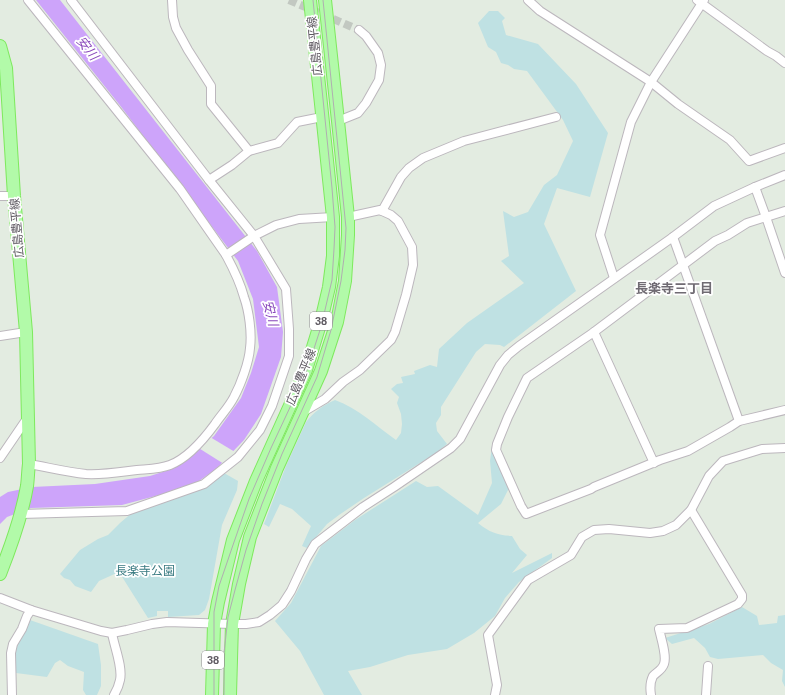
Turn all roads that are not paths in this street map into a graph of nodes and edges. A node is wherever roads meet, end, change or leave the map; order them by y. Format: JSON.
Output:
{"nodes":[{"id":1,"x":28,"y":0,"type":"edge"},
{"id":2,"x":71,"y":0,"type":"edge"},
{"id":3,"x":172,"y":0,"type":"edge"},
{"id":4,"x":310,"y":0,"type":"edge"},
{"id":5,"x":325,"y":0,"type":"edge"},
{"id":6,"x":528,"y":0,"type":"edge"},
{"id":7,"x":701,"y":1,"type":"edge"},
{"id":8,"x":359,"y":30,"type":"tunnel mouth"},
{"id":9,"x":0,"y":46,"type":"edge"},
{"id":10,"x":785,"y":63,"type":"edge"},
{"id":11,"x":651,"y":82,"type":"junction"},
{"id":12,"x":322,"y":117,"type":"junction"},
{"id":13,"x":556,"y":117,"type":"dead end"},
{"id":14,"x":338,"y":121,"type":"junction"},
{"id":15,"x":785,"y":148,"type":"edge"},
{"id":16,"x":249,"y":151,"type":"junction"},
{"id":17,"x":785,"y":175,"type":"edge"},
{"id":18,"x":209,"y":180,"type":"junction"},
{"id":19,"x":755,"y":187,"type":"junction"},
{"id":20,"x":0,"y":196,"type":"edge"},
{"id":21,"x":14,"y":196,"type":"junction"},
{"id":22,"x":382,"y":211,"type":"junction"},
{"id":23,"x":785,"y":211,"type":"edge"},
{"id":24,"x":334,"y":217,"type":"junction"},
{"id":25,"x":348,"y":217,"type":"junction"},
{"id":26,"x":766,"y":217,"type":"junction"},
{"id":27,"x":254,"y":236,"type":"junction"},
{"id":28,"x":673,"y":237,"type":"junction"},
{"id":29,"x":228,"y":253,"type":"junction"},
{"id":30,"x":683,"y":264,"type":"junction"},
{"id":31,"x":785,"y":273,"type":"edge"},
{"id":32,"x":614,"y":278,"type":"junction"},
{"id":33,"x":26,"y":332,"type":"junction"},
{"id":34,"x":594,"y":332,"type":"junction"},
{"id":35,"x":0,"y":336,"type":"edge"},
{"id":36,"x":785,"y":410,"type":"edge"},
{"id":37,"x":302,"y":412,"type":"junction"},
{"id":38,"x":28,"y":417,"type":"junction"},
{"id":39,"x":739,"y":421,"type":"junction"},
{"id":40,"x":785,"y":448,"type":"edge"},
{"id":41,"x":0,"y":458,"type":"edge"},
{"id":42,"x":654,"y":463,"type":"junction"},
{"id":43,"x":28,"y":464,"type":"junction"},
{"id":44,"x":691,"y":510,"type":"junction"},
{"id":45,"x":21,"y":514,"type":"junction"},
{"id":46,"x":0,"y":574,"type":"edge"},
{"id":47,"x":0,"y":598,"type":"edge"},
{"id":48,"x":31,"y":610,"type":"junction"},
{"id":49,"x":214,"y":624,"type":"junction"},
{"id":50,"x":232,"y":624,"type":"junction"},
{"id":51,"x":112,"y":633,"type":"junction"},
{"id":52,"x":708,"y":666,"type":"dead end"},
{"id":53,"x":12,"y":695,"type":"edge"},
{"id":54,"x":114,"y":695,"type":"edge"},
{"id":55,"x":212,"y":695,"type":"edge"},
{"id":56,"x":230,"y":695,"type":"edge"},
{"id":57,"x":495,"y":695,"type":"edge"},
{"id":58,"x":651,"y":695,"type":"edge"},
{"id":59,"x":706,"y":695,"type":"edge"}],
"edges":[{"from":1,"to":29,"type":"street"},
{"from":2,"to":18,"type":"street"},
{"from":3,"to":16,"type":"street"},
{"from":4,"to":12,"type":"main road","name":"広島豊平線","number":"38"},
{"from":5,"to":14,"type":"main road","name":"広島豊平線","number":"38"},
{"from":6,"to":11,"type":"street"},
{"from":7,"to":10,"type":"street"},
{"from":7,"to":11,"type":"street"},
{"from":8,"to":14,"type":"street"},
{"from":9,"to":21,"type":"main road","name":"広島豊平線"},
{"from":11,"to":15,"type":"street"},
{"from":11,"to":32,"type":"street"},
{"from":12,"to":16,"type":"street"},
{"from":12,"to":24,"type":"main road","name":"広島豊平線","number":"38"},
{"from":13,"to":22,"type":"street"},
{"from":14,"to":25,"type":"main road","name":"広島豊平線","number":"38"},
{"from":16,"to":18,"type":"street"},
{"from":17,"to":19,"type":"street"},
{"from":18,"to":27,"type":"street"},
{"from":19,"to":26,"type":"street"},
{"from":19,"to":28,"type":"street"},
{"from":20,"to":21,"type":"street"},
{"from":21,"to":33,"type":"main road","name":"広島豊平線"},
{"from":22,"to":25,"type":"street"},
{"from":22,"to":37,"type":"street"},
{"from":23,"to":26,"type":"street"},
{"from":24,"to":27,"type":"street"},
{"from":24,"to":49,"type":"main road","name":"広島豊平線","number":"38"},
{"from":25,"to":37,"type":"main road","name":"広島豊平線","number":"38"},
{"from":26,"to":30,"type":"street"},
{"from":26,"to":31,"type":"street"},
{"from":27,"to":29,"type":"street"},
{"from":27,"to":45,"type":"street"},
{"from":28,"to":30,"type":"street"},
{"from":28,"to":32,"type":"street"},
{"from":29,"to":43,"type":"street"},
{"from":30,"to":34,"type":"street"},
{"from":30,"to":39,"type":"street"},
{"from":32,"to":50,"type":"street"},
{"from":33,"to":35,"type":"street"},
{"from":33,"to":38,"type":"main road","name":"広島豊平線"},
{"from":34,"to":42,"type":"street"},
{"from":34,"to":42,"type":"street"},
{"from":36,"to":39,"type":"street"},
{"from":37,"to":50,"type":"main road","name":"広島豊平線","number":"38"},
{"from":38,"to":41,"type":"street"},
{"from":38,"to":43,"type":"main road","name":"広島豊平線"},
{"from":39,"to":42,"type":"street"},
{"from":40,"to":44,"type":"street"},
{"from":43,"to":45,"type":"main road","name":"広島豊平線"},
{"from":44,"to":57,"type":"street"},
{"from":44,"to":58,"type":"street"},
{"from":45,"to":46,"type":"main road","name":"広島豊平線"},
{"from":47,"to":48,"type":"street"},
{"from":48,"to":51,"type":"street"},
{"from":48,"to":53,"type":"street"},
{"from":49,"to":50,"type":"street"},
{"from":49,"to":51,"type":"street"},
{"from":49,"to":55,"type":"main road","name":"広島豊平線","number":"38"},
{"from":50,"to":56,"type":"main road","name":"広島豊平線","number":"38"},
{"from":51,"to":54,"type":"street"},
{"from":52,"to":59,"type":"street"}]}
